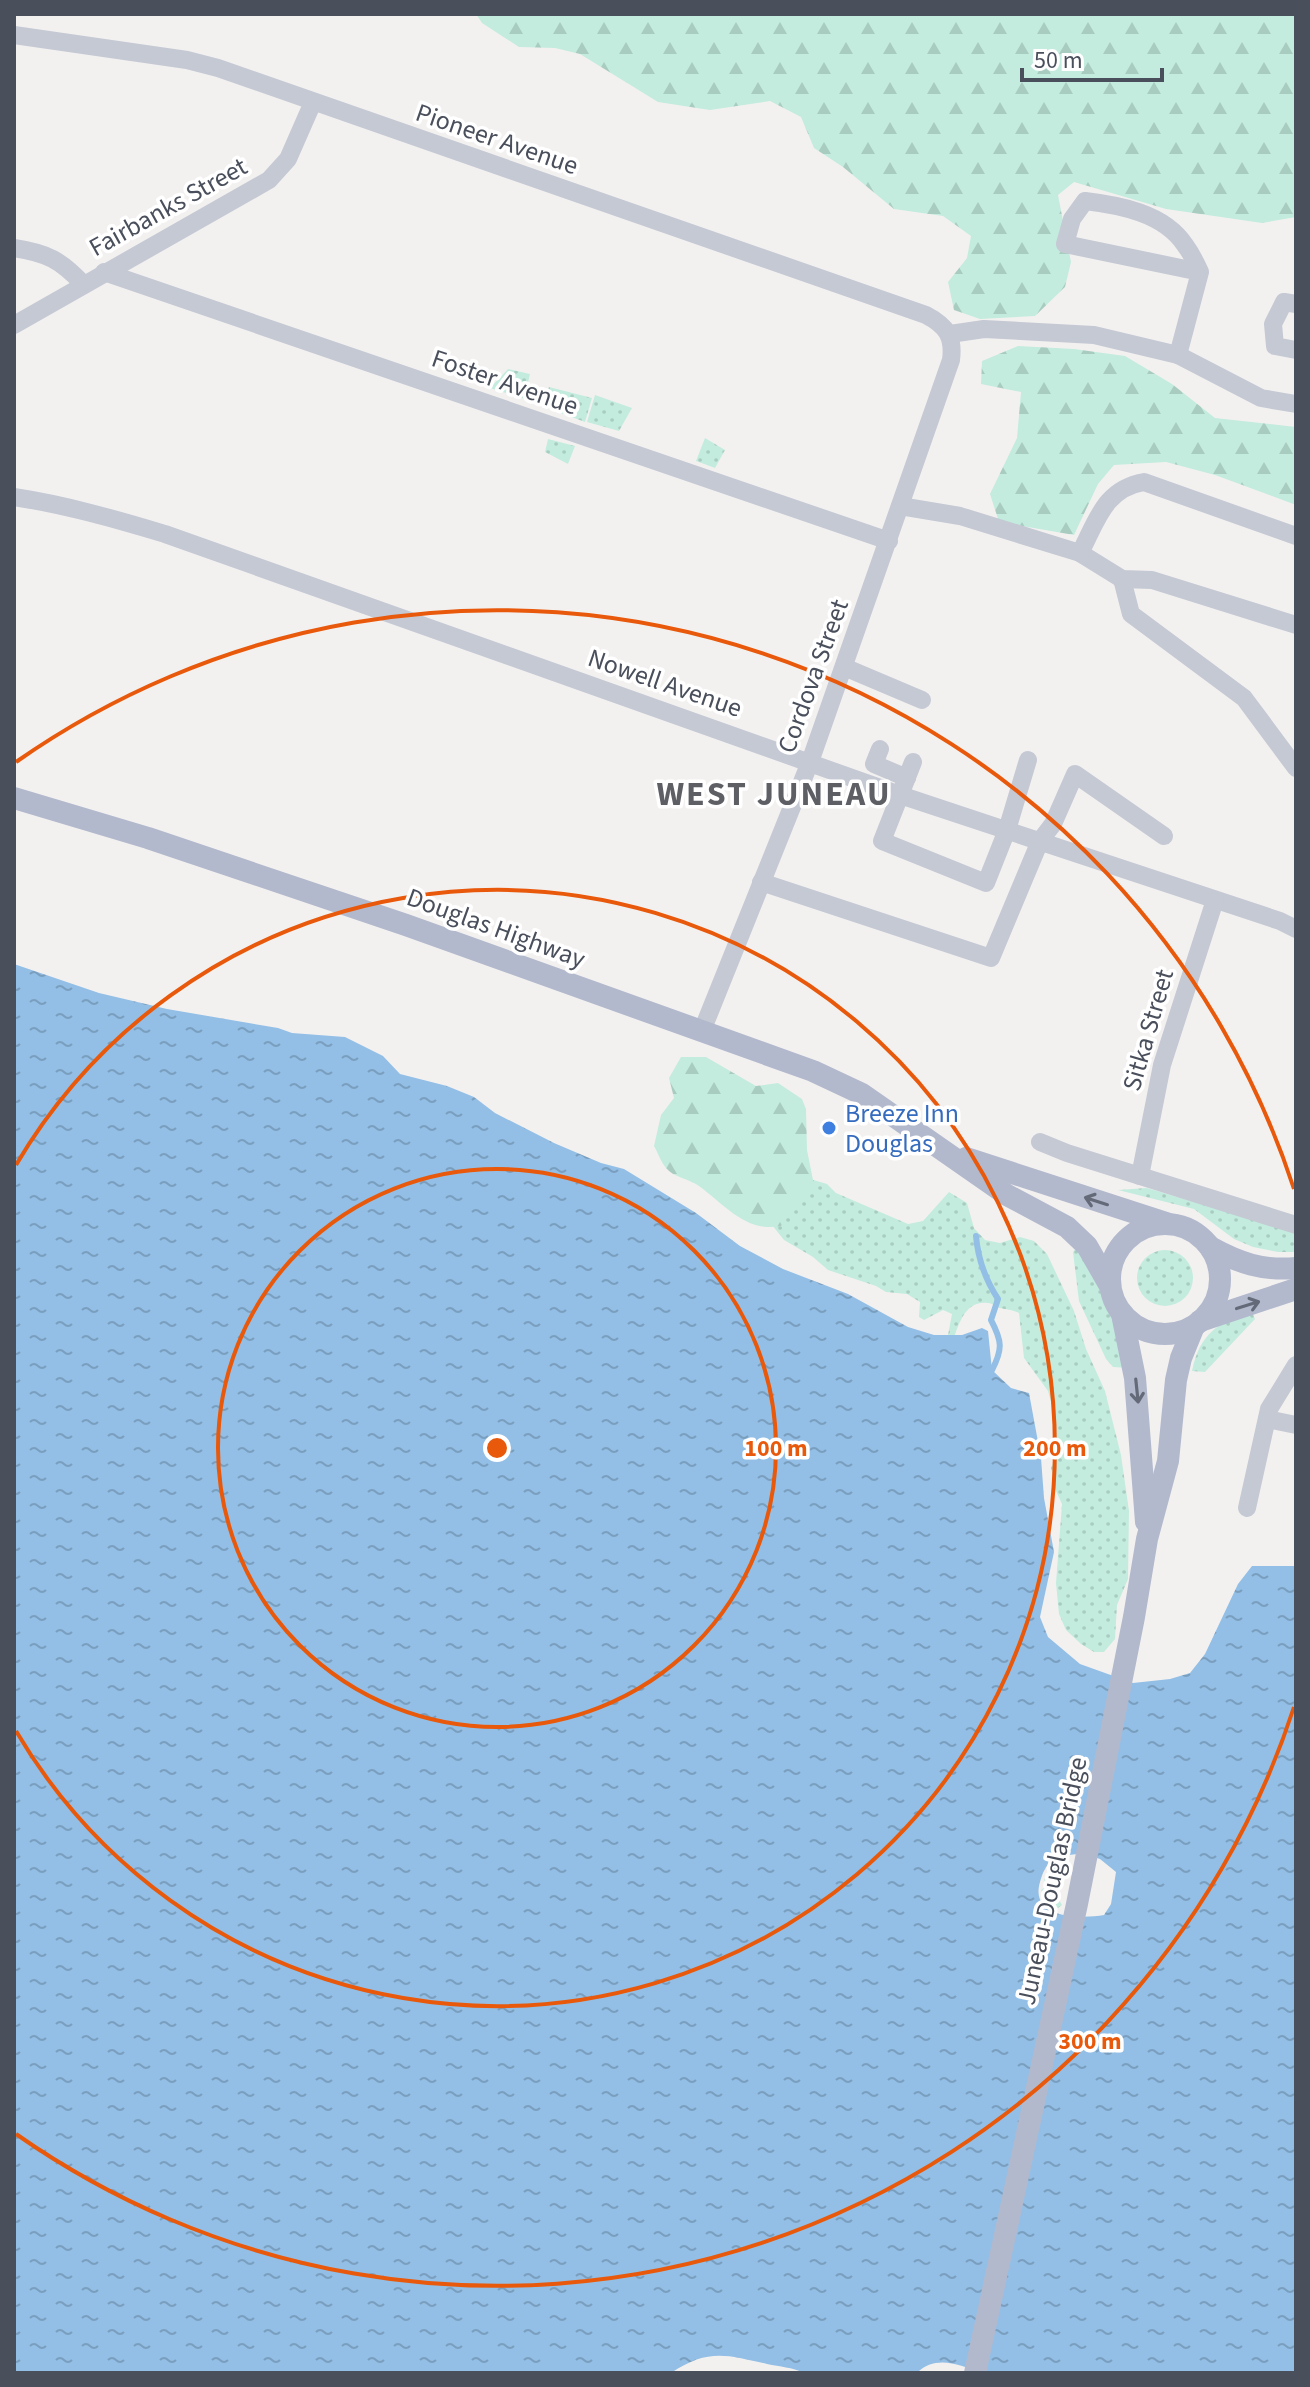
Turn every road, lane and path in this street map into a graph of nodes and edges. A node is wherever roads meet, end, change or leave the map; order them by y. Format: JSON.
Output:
{"nodes":[{"id":1,"x":14,"y":35,"type":"edge"},
{"id":2,"x":313,"y":102,"type":"junction"},
{"id":3,"x":14,"y":248,"type":"edge"},
{"id":4,"x":104,"y":272,"type":"junction"},
{"id":5,"x":1200,"y":272,"type":"junction"},
{"id":6,"x":84,"y":285,"type":"junction"},
{"id":7,"x":1296,"y":304,"type":"edge"},
{"id":8,"x":14,"y":325,"type":"edge"},
{"id":9,"x":950,"y":334,"type":"junction"},
{"id":10,"x":1296,"y":350,"type":"edge"},
{"id":11,"x":1178,"y":355,"type":"junction"},
{"id":12,"x":1296,"y":404,"type":"edge"},
{"id":13,"x":14,"y":497,"type":"edge"},
{"id":14,"x":900,"y":506,"type":"junction"},
{"id":15,"x":1296,"y":536,"type":"edge"},
{"id":16,"x":889,"y":541,"type":"junction"},
{"id":17,"x":1080,"y":553,"type":"junction"},
{"id":18,"x":1122,"y":579,"type":"junction"},
{"id":19,"x":1296,"y":625,"type":"edge"},
{"id":20,"x":844,"y":667,"type":"junction"},
{"id":21,"x":922,"y":700,"type":"dead end"},
{"id":22,"x":880,"y":749,"type":"dead end"},
{"id":23,"x":1028,"y":760,"type":"dead end"},
{"id":24,"x":810,"y":762,"type":"junction"},
{"id":25,"x":1296,"y":768,"type":"edge"},
{"id":26,"x":907,"y":778,"type":"junction"},
{"id":27,"x":14,"y":798,"type":"edge"},
{"id":28,"x":1007,"y":830,"type":"junction"},
{"id":29,"x":1164,"y":836,"type":"dead end"},
{"id":30,"x":1040,"y":841,"type":"junction"},
{"id":31,"x":761,"y":882,"type":"junction"},
{"id":32,"x":1215,"y":900,"type":"junction"},
{"id":33,"x":1296,"y":929,"type":"edge"},
{"id":34,"x":702,"y":1031,"type":"junction"},
{"id":35,"x":1040,"y":1142,"type":"dead end"},
{"id":36,"x":942,"y":1151,"type":"junction"},
{"id":37,"x":1140,"y":1176,"type":"junction"},
{"id":38,"x":1171,"y":1224,"type":"junction"},
{"id":39,"x":1296,"y":1225,"type":"edge"},
{"id":40,"x":1210,"y":1247,"type":"junction"},
{"id":41,"x":1296,"y":1268,"type":"edge"},
{"id":42,"x":1110,"y":1286,"type":"junction"},
{"id":43,"x":1296,"y":1289,"type":"edge"},
{"id":44,"x":1122,"y":1314,"type":"junction"},
{"id":45,"x":1197,"y":1323,"type":"junction"},
{"id":46,"x":1296,"y":1365,"type":"edge"},
{"id":47,"x":1267,"y":1419,"type":"junction"},
{"id":48,"x":1296,"y":1425,"type":"edge"},
{"id":49,"x":1247,"y":1508,"type":"dead end"},
{"id":50,"x":1147,"y":1539,"type":"junction"},
{"id":51,"x":975,"y":2373,"type":"edge"}],
"edges":[{"from":1,"to":2,"type":"street","name":"Pioneer Avenue"},
{"from":2,"to":4,"type":"street","name":"Fairbanks Street"},
{"from":2,"to":9,"type":"street","name":"Pioneer Avenue"},
{"from":3,"to":6,"type":"street"},
{"from":4,"to":6,"type":"street","name":"Fairbanks Street"},
{"from":4,"to":16,"type":"street","name":"Foster Avenue"},
{"from":5,"to":5,"type":"street"},
{"from":5,"to":11,"type":"street"},
{"from":6,"to":8,"type":"street","name":"Fairbanks Street"},
{"from":7,"to":10,"type":"street"},
{"from":9,"to":11,"type":"street"},
{"from":9,"to":14,"type":"street","name":"Cordova Street"},
{"from":11,"to":12,"type":"street"},
{"from":13,"to":24,"type":"street","name":"Nowell Avenue"},
{"from":14,"to":16,"type":"street","name":"Cordova Street"},
{"from":14,"to":17,"type":"street"},
{"from":15,"to":17,"type":"street"},
{"from":16,"to":20,"type":"street","name":"Cordova Street"},
{"from":17,"to":18,"type":"street"},
{"from":18,"to":19,"type":"street"},
{"from":18,"to":25,"type":"street"},
{"from":20,"to":21,"type":"street"},
{"from":20,"to":24,"type":"street","name":"Cordova Street"},
{"from":22,"to":26,"type":"street"},
{"from":23,"to":28,"type":"street"},
{"from":24,"to":26,"type":"street","name":"Nowell Avenue"},
{"from":24,"to":31,"type":"street","name":"Cordova Street"},
{"from":26,"to":28,"type":"street","name":"Nowell Avenue"},
{"from":26,"to":28,"type":"street"},
{"from":27,"to":34,"type":"main road","name":"Douglas Highway"},
{"from":28,"to":30,"type":"street","name":"Nowell Avenue"},
{"from":29,"to":30,"type":"street"},
{"from":30,"to":31,"type":"street"},
{"from":30,"to":32,"type":"street","name":"Nowell Avenue"},
{"from":31,"to":34,"type":"street","name":"Cordova Street"},
{"from":32,"to":33,"type":"street","name":"Nowell Avenue"},
{"from":32,"to":37,"type":"street","name":"Sitka Street"},
{"from":34,"to":36,"type":"main road","name":"Douglas Highway"},
{"from":35,"to":37,"type":"street"},
{"from":38,"to":36,"type":"main road","one_way":true},
{"from":36,"to":42,"type":"main road","name":"Douglas Highway"},
{"from":37,"to":39,"type":"street"},
{"from":38,"to":40,"type":"main road"},
{"from":38,"to":42,"type":"main road"},
{"from":40,"to":41,"type":"main road"},
{"from":40,"to":45,"type":"main road"},
{"from":42,"to":44,"type":"main road"},
{"from":45,"to":43,"type":"main road","one_way":true},
{"from":44,"to":45,"type":"main road"},
{"from":44,"to":50,"type":"main road","one_way":true},
{"from":45,"to":50,"type":"main road"},
{"from":46,"to":47,"type":"street"},
{"from":47,"to":48,"type":"street"},
{"from":47,"to":49,"type":"street"},
{"from":50,"to":51,"type":"main road","name":"Juneau-Douglas Bridge"}]}
